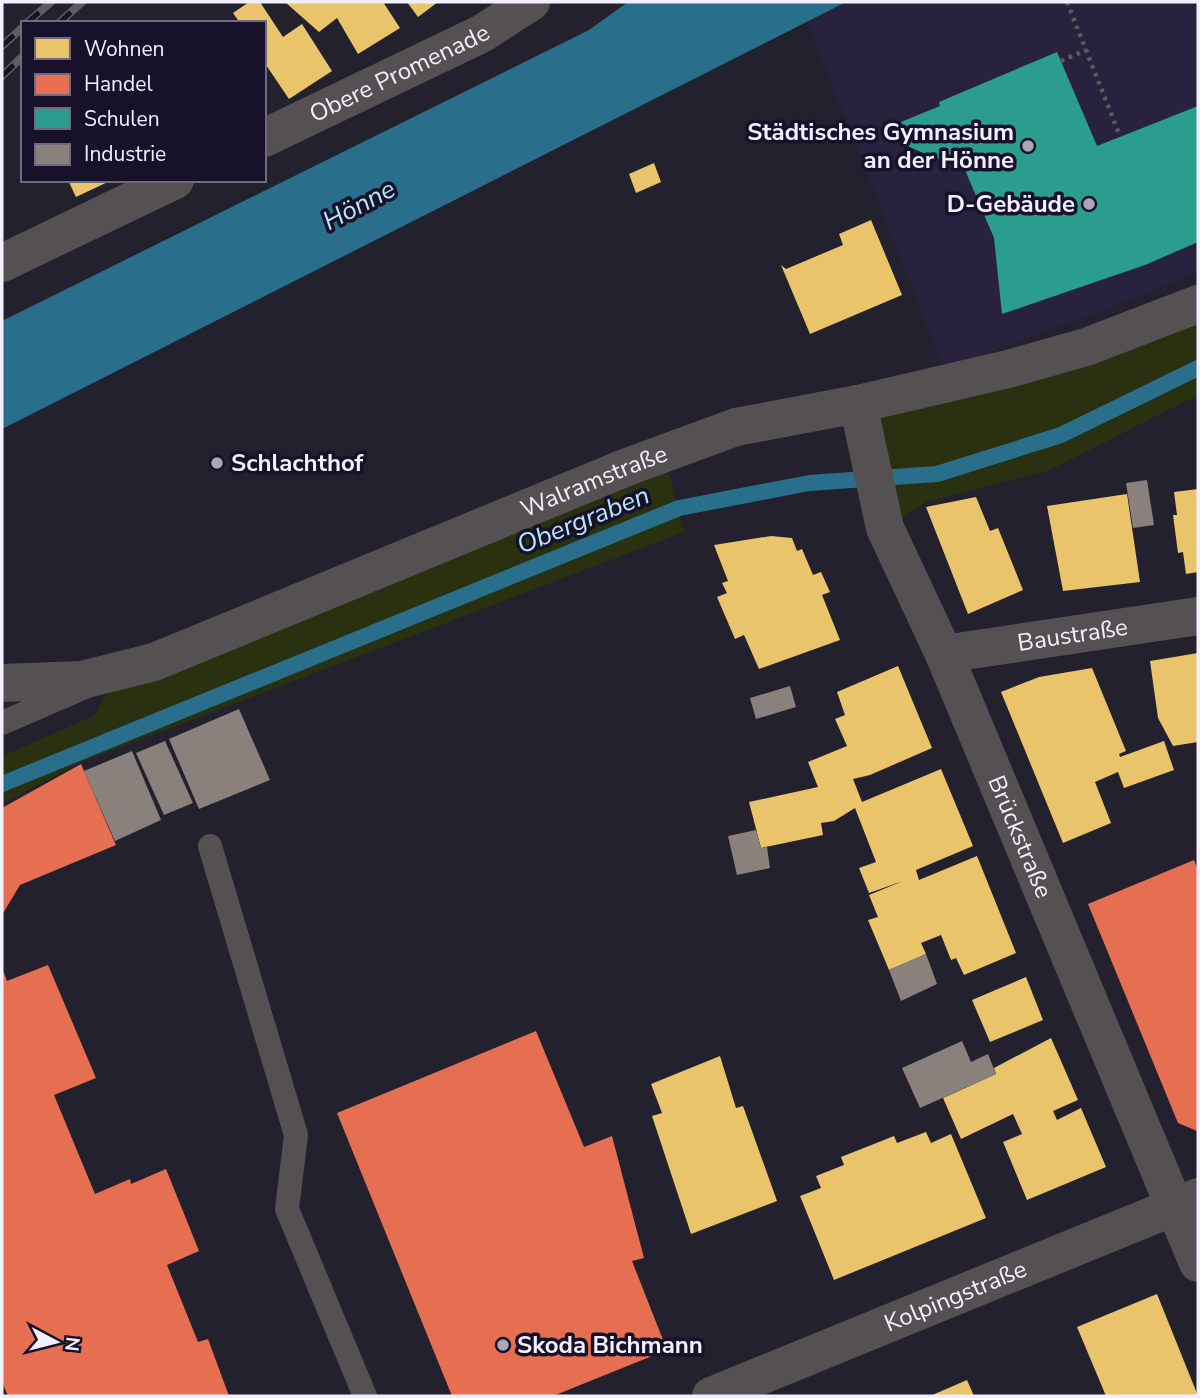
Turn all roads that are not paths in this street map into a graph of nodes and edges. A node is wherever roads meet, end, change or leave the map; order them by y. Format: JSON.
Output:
{"nodes":[{"id":1,"x":531,"y":2,"type":"edge"},
{"id":2,"x":266,"y":137,"type":"edge"},
{"id":3,"x":171,"y":182,"type":"edge"},
{"id":4,"x":2,"y":263,"type":"edge"},
{"id":5,"x":1198,"y":304,"type":"edge"},
{"id":6,"x":858,"y":404,"type":"junction"},
{"id":7,"x":1198,"y":616,"type":"edge"},
{"id":8,"x":944,"y":653,"type":"junction"},
{"id":9,"x":115,"y":674,"type":"junction"},
{"id":10,"x":2,"y":682,"type":"edge"},
{"id":11,"x":2,"y":723,"type":"edge"},
{"id":12,"x":210,"y":846,"type":"dead end"},
{"id":13,"x":1186,"y":1202,"type":"edge"},
{"id":14,"x":1198,"y":1264,"type":"edge"},
{"id":15,"x":365,"y":1396,"type":"edge"},
{"id":16,"x":712,"y":1396,"type":"edge"}],
"edges":[{"from":1,"to":2,"type":"street","name":"Obere Promenade"},
{"from":3,"to":4,"type":"street"},
{"from":5,"to":6,"type":"street","name":"Walramstraße"},
{"from":6,"to":8,"type":"street","name":"Brückstraße"},
{"from":6,"to":9,"type":"street","name":"Walramstraße"},
{"from":7,"to":8,"type":"street","name":"Baustraße"},
{"from":8,"to":13,"type":"street","name":"Brückstraße"},
{"from":9,"to":10,"type":"street","name":"Walramstraße"},
{"from":9,"to":11,"type":"lane"},
{"from":12,"to":15,"type":"lane"},
{"from":13,"to":14,"type":"street","name":"Brückstraße"},
{"from":13,"to":16,"type":"street","name":"Kolpingstraße"}]}
